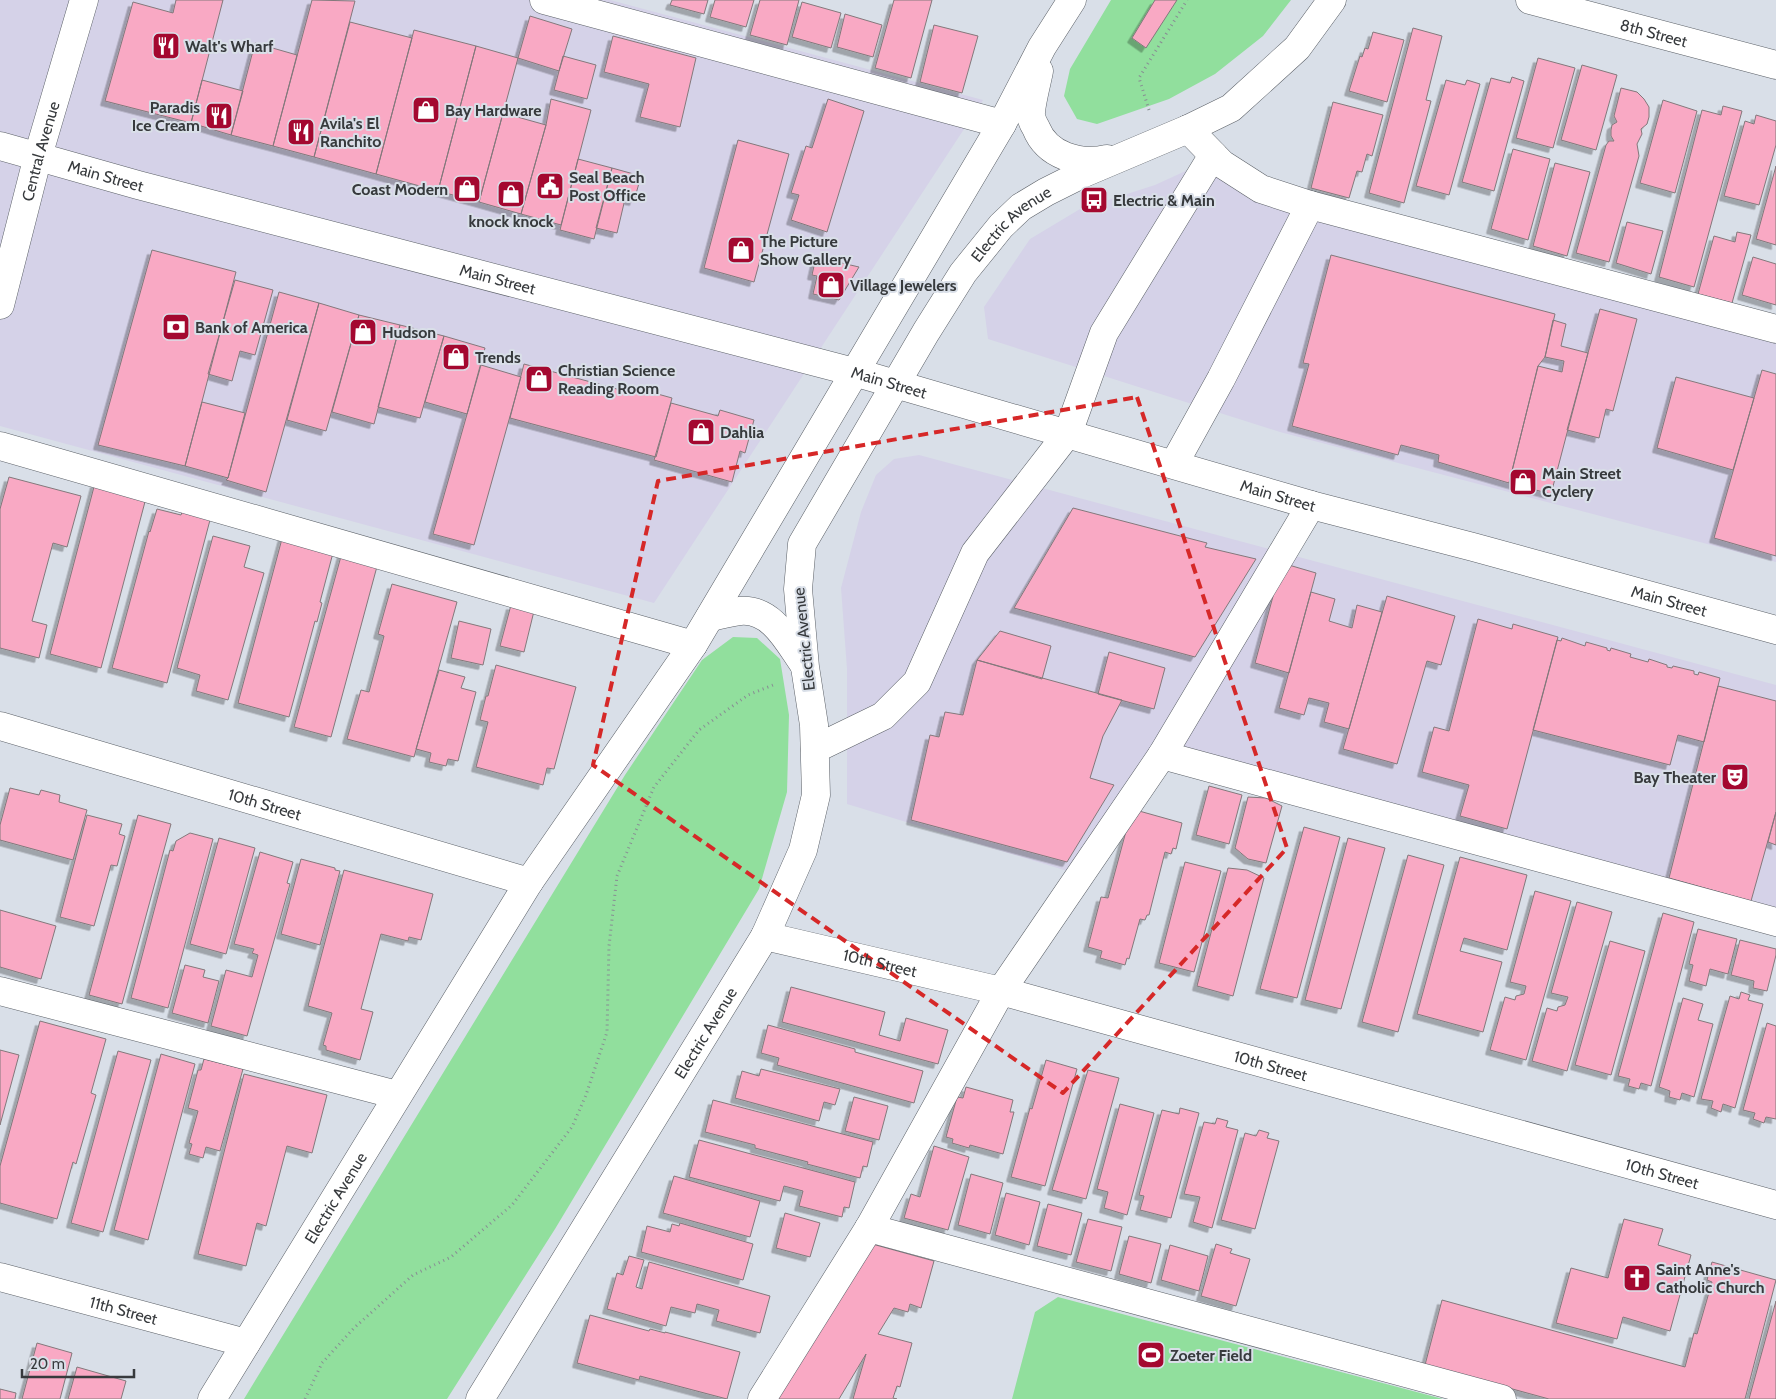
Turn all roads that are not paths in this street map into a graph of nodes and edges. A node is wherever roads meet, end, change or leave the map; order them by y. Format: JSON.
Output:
{"nodes":[{"id":1,"x":84,"y":0,"type":"edge"},
{"id":2,"x":544,"y":0,"type":"edge"},
{"id":3,"x":1072,"y":0,"type":"edge"},
{"id":4,"x":1332,"y":0,"type":"edge"},
{"id":5,"x":1530,"y":0,"type":"edge"},
{"id":6,"x":1042,"y":47,"type":"junction"},
{"id":7,"x":1776,"y":65,"type":"edge"},
{"id":8,"x":1002,"y":124,"type":"junction"},
{"id":9,"x":1188,"y":129,"type":"junction"},
{"id":10,"x":0,"y":146,"type":"edge"},
{"id":11,"x":1213,"y":155,"type":"junction"},
{"id":12,"x":38,"y":156,"type":"junction"},
{"id":13,"x":1121,"y":156,"type":"junction"},
{"id":14,"x":1310,"y":205,"type":"junction"},
{"id":15,"x":0,"y":305,"type":"edge"},
{"id":16,"x":1776,"y":329,"type":"edge"},
{"id":17,"x":854,"y":372,"type":"junction"},
{"id":18,"x":896,"y":384,"type":"junction"},
{"id":19,"x":1068,"y":433,"type":"junction"},
{"id":20,"x":0,"y":446,"type":"edge"},
{"id":21,"x":1174,"y":464,"type":"junction"},
{"id":22,"x":1311,"y":505,"type":"junction"},
{"id":23,"x":710,"y":617,"type":"junction"},
{"id":24,"x":1776,"y":630,"type":"edge"},
{"id":25,"x":693,"y":645,"type":"junction"},
{"id":26,"x":805,"y":666,"type":"junction"},
{"id":27,"x":0,"y":726,"type":"edge"},
{"id":28,"x":815,"y":749,"type":"junction"},
{"id":29,"x":1162,"y":755,"type":"junction"},
{"id":30,"x":529,"y":882,"type":"junction"},
{"id":31,"x":1776,"y":922,"type":"edge"},
{"id":32,"x":765,"y":936,"type":"junction"},
{"id":33,"x":0,"y":991,"type":"edge"},
{"id":34,"x":1001,"y":991,"type":"junction"},
{"id":35,"x":397,"y":1095,"type":"junction"},
{"id":36,"x":1776,"y":1204,"type":"edge"},
{"id":37,"x":869,"y":1228,"type":"junction"},
{"id":38,"x":0,"y":1277,"type":"edge"},
{"id":39,"x":246,"y":1344,"type":"junction"},
{"id":40,"x":212,"y":1399,"type":"edge"},
{"id":41,"x":480,"y":1399,"type":"edge"},
{"id":42,"x":762,"y":1399,"type":"edge"},
{"id":43,"x":1502,"y":1399,"type":"edge"}],
"edges":[{"from":1,"to":12,"type":"main road","name":"Central Avenue"},
{"from":2,"to":8,"type":"main road"},
{"from":3,"to":6,"type":"main road","name":"Electric Avenue"},
{"from":4,"to":9,"type":"main road","name":"Electric Avenue"},
{"from":5,"to":7,"type":"main road","name":"8th Street"},
{"from":6,"to":8,"type":"main road","name":"Electric Avenue"},
{"from":6,"to":13,"type":"main road"},
{"from":8,"to":17,"type":"main road","name":"Electric Avenue"},
{"from":9,"to":11,"type":"main road"},
{"from":9,"to":13,"type":"main road","name":"Electric Avenue"},
{"from":10,"to":12,"type":"main road","name":"Main Street"},
{"from":11,"to":14,"type":"main road"},
{"from":11,"to":19,"type":"main road"},
{"from":12,"to":15,"type":"main road","name":"Central Avenue"},
{"from":12,"to":17,"type":"main road","name":"Main Street"},
{"from":13,"to":18,"type":"main road","name":"Electric Avenue"},
{"from":14,"to":16,"type":"main road"},
{"from":14,"to":21,"type":"main road"},
{"from":17,"to":18,"type":"main road","name":"Main Street"},
{"from":17,"to":23,"type":"main road","name":"Electric Avenue"},
{"from":18,"to":19,"type":"main road","name":"Main Street"},
{"from":18,"to":26,"type":"main road","name":"Electric Avenue"},
{"from":19,"to":21,"type":"main road","name":"Main Street"},
{"from":19,"to":28,"type":"main road"},
{"from":20,"to":25,"type":"main road"},
{"from":21,"to":22,"type":"main road","name":"Main Street"},
{"from":22,"to":24,"type":"main road","name":"Main Street"},
{"from":22,"to":29,"type":"main road"},
{"from":23,"to":25,"type":"main road","name":"Electric Avenue"},
{"from":23,"to":26,"type":"main road"},
{"from":25,"to":30,"type":"main road","name":"Electric Avenue"},
{"from":26,"to":28,"type":"main road","name":"Electric Avenue"},
{"from":27,"to":30,"type":"main road","name":"10th Street"},
{"from":28,"to":32,"type":"main road","name":"Electric Avenue"},
{"from":29,"to":31,"type":"main road"},
{"from":29,"to":34,"type":"main road"},
{"from":30,"to":35,"type":"main road","name":"Electric Avenue"},
{"from":32,"to":34,"type":"main road","name":"10th Street"},
{"from":32,"to":41,"type":"main road","name":"Electric Avenue"},
{"from":33,"to":35,"type":"main road"},
{"from":34,"to":36,"type":"main road","name":"10th Street"},
{"from":34,"to":37,"type":"main road"},
{"from":35,"to":39,"type":"main road","name":"Electric Avenue"},
{"from":37,"to":42,"type":"main road"},
{"from":37,"to":43,"type":"main road"},
{"from":38,"to":39,"type":"main road","name":"11th Street"},
{"from":39,"to":40,"type":"main road","name":"Electric Avenue"}]}
